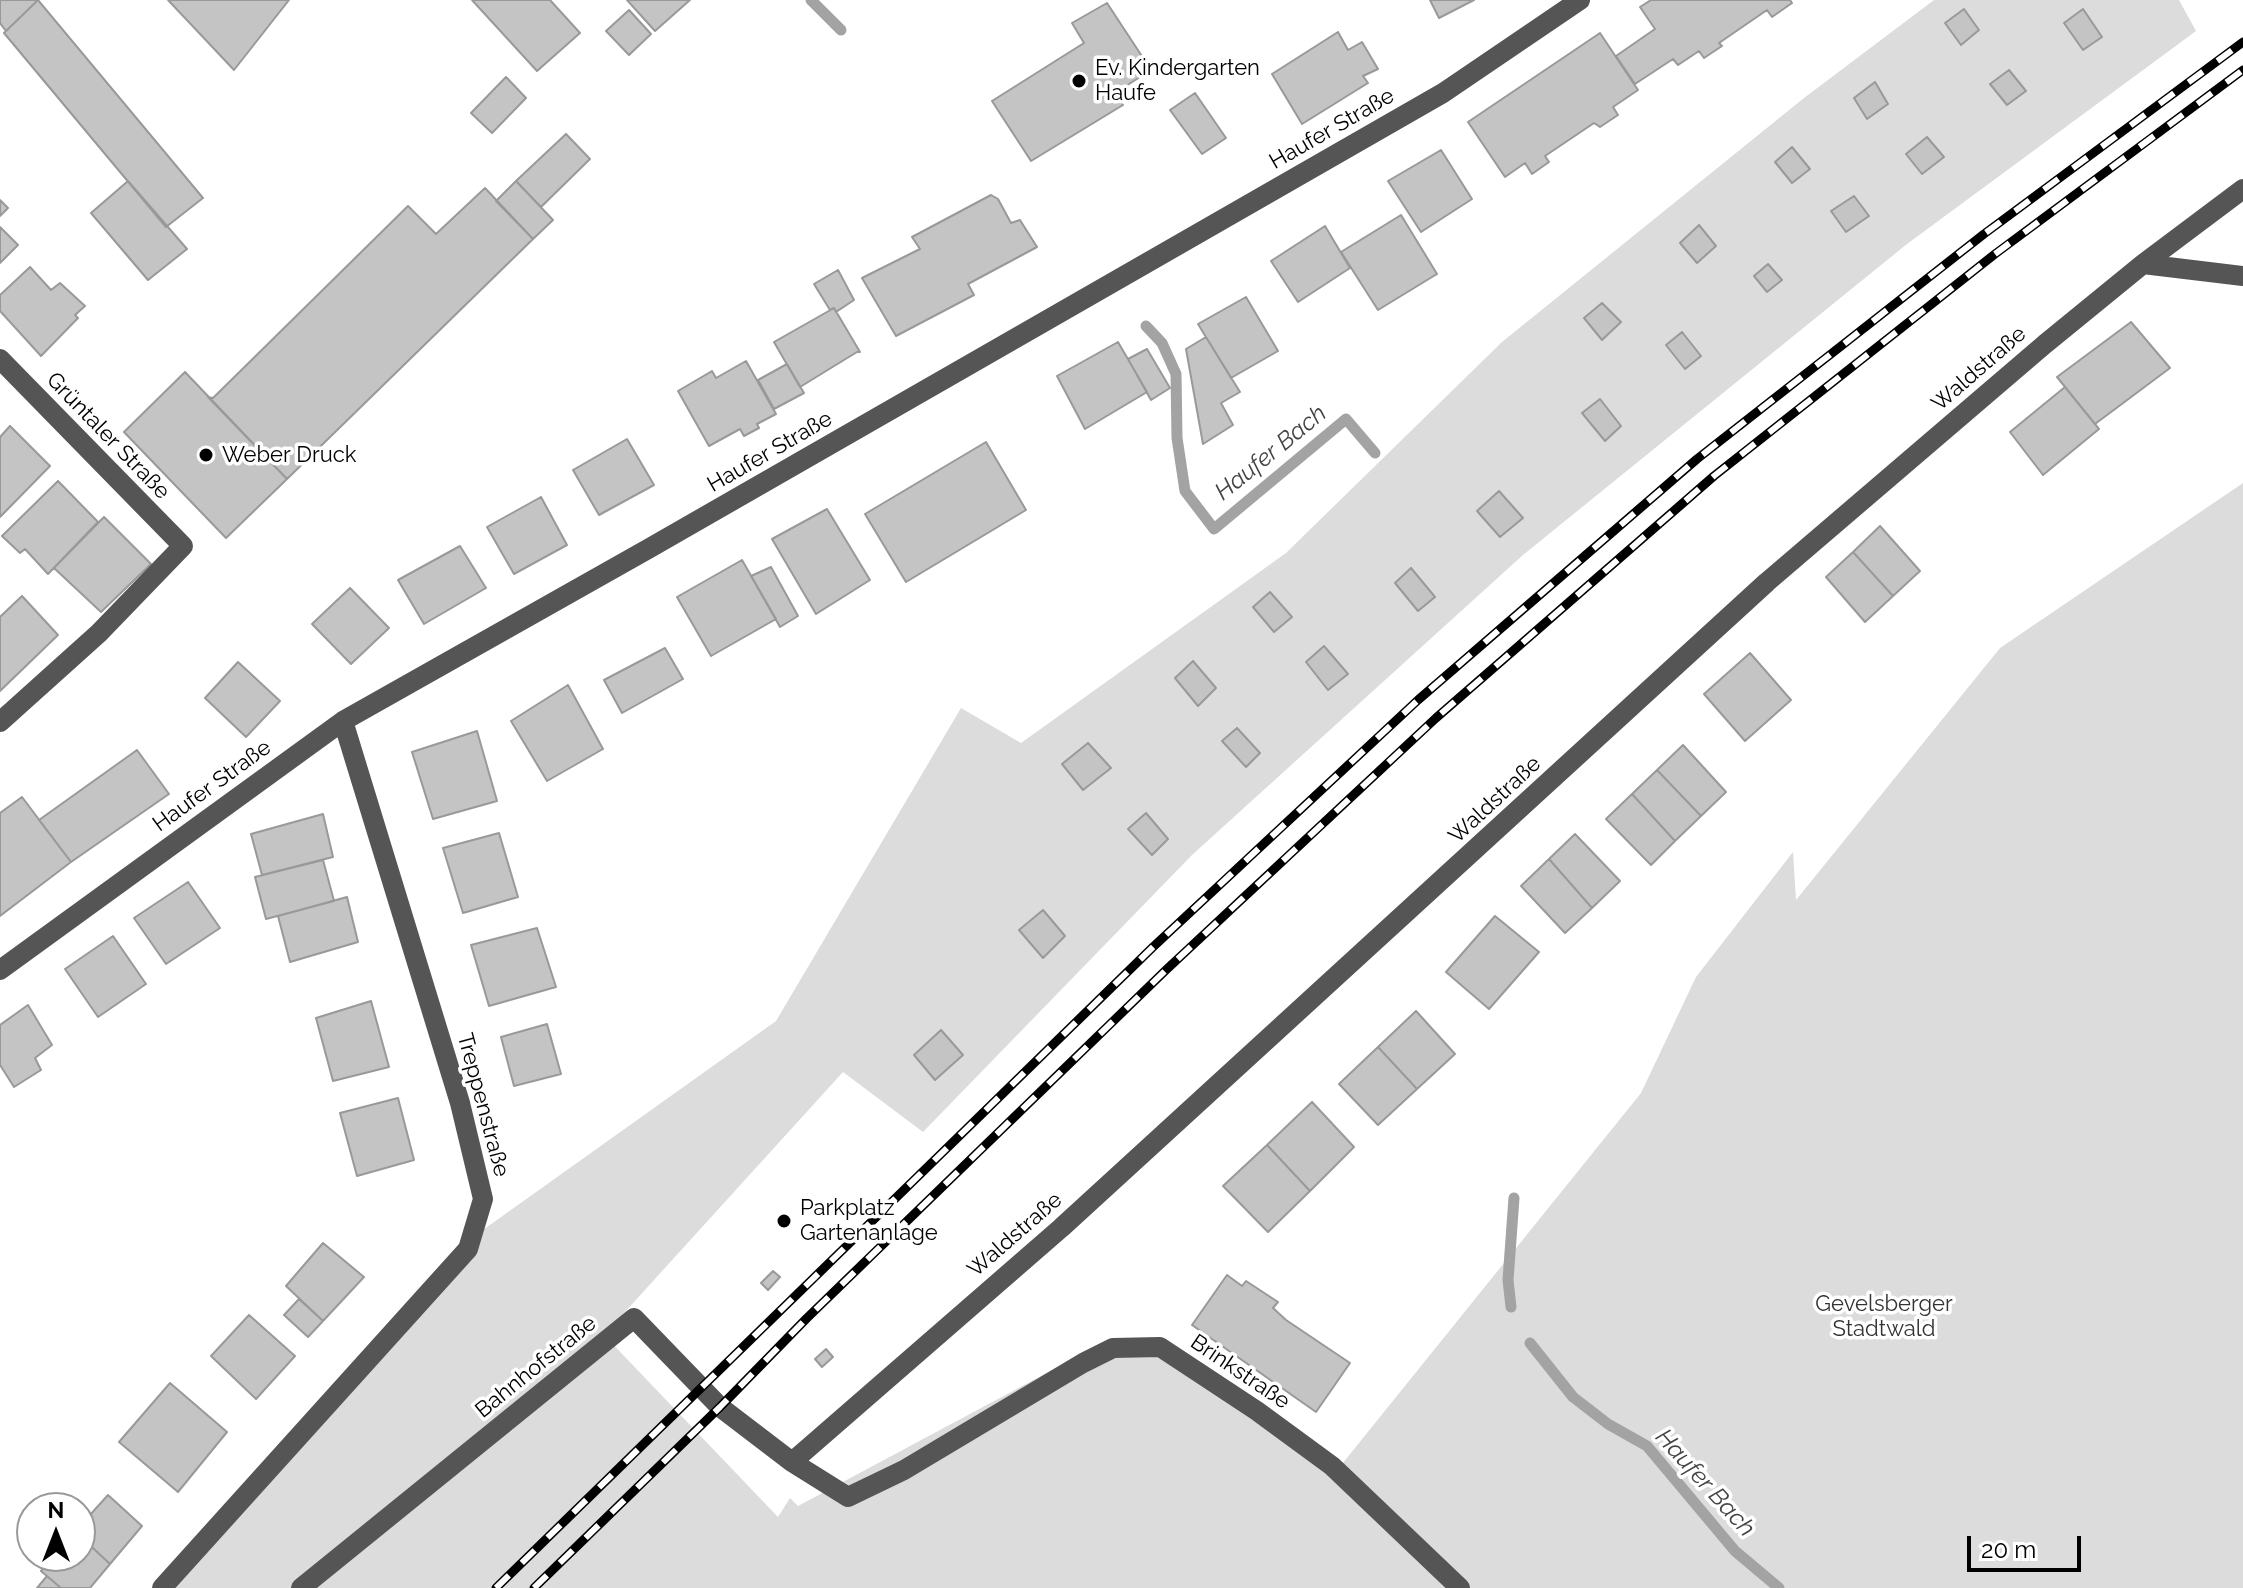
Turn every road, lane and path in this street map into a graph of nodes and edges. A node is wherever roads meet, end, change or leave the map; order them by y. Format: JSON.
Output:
{"nodes":[{"id":1,"x":1580,"y":0,"type":"edge"},
{"id":2,"x":2243,"y":189,"type":"edge"},
{"id":3,"x":2143,"y":264,"type":"junction"},
{"id":4,"x":2243,"y":276,"type":"edge"},
{"id":5,"x":0,"y":359,"type":"edge"},
{"id":6,"x":343,"y":721,"type":"junction"},
{"id":7,"x":0,"y":722,"type":"edge"},
{"id":8,"x":0,"y":970,"type":"edge"},
{"id":9,"x":792,"y":1462,"type":"junction"},
{"id":10,"x":162,"y":1588,"type":"edge"},
{"id":11,"x":301,"y":1588,"type":"edge"},
{"id":12,"x":1460,"y":1588,"type":"edge"}],
"edges":[{"from":1,"to":6,"type":"street","name":"Haufer Straße"},
{"from":2,"to":3,"type":"street","name":"Waldstraße"},
{"from":3,"to":4,"type":"street"},
{"from":3,"to":9,"type":"street","name":"Waldstraße"},
{"from":5,"to":7,"type":"street","name":"Grüntaler Straße"},
{"from":6,"to":8,"type":"street","name":"Haufer Straße"},
{"from":6,"to":10,"type":"street","name":"Treppenstraße"},
{"from":9,"to":11,"type":"street","name":"Bahnhofstraße"},
{"from":9,"to":12,"type":"street","name":"Brinkstraße"}]}
